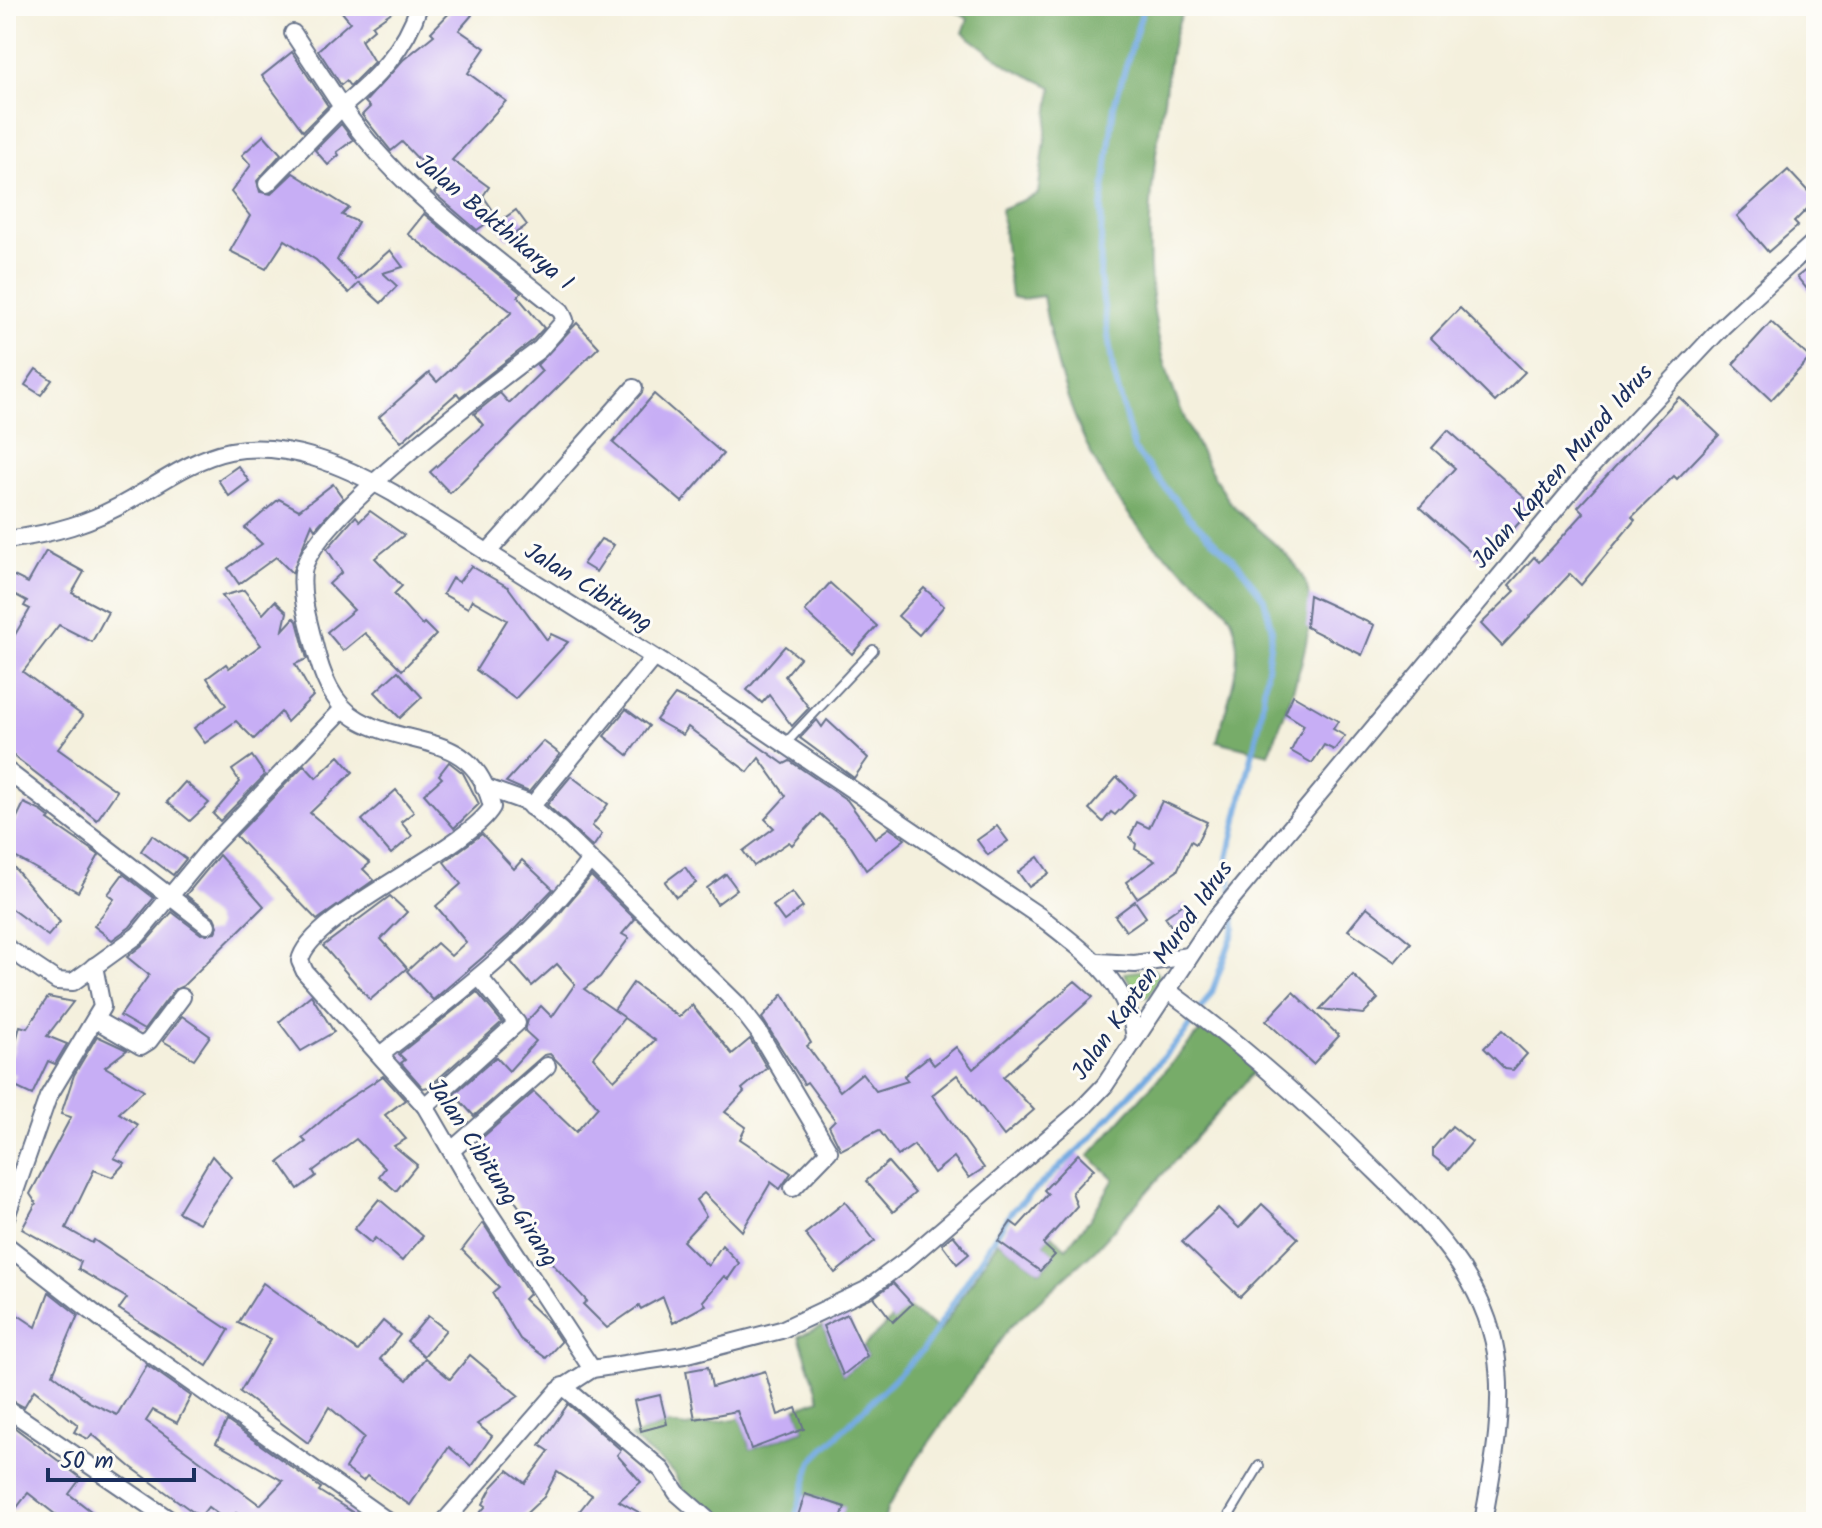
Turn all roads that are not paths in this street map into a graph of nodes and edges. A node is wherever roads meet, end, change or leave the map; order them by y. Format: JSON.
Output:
{"nodes":[{"id":1,"x":419,"y":6,"type":"edge"},
{"id":2,"x":293,"y":33,"type":"dead end"},
{"id":3,"x":342,"y":107,"type":"junction"},
{"id":4,"x":267,"y":184,"type":"dead end"},
{"id":5,"x":1816,"y":240,"type":"edge"},
{"id":6,"x":634,"y":388,"type":"dead end"},
{"id":7,"x":376,"y":483,"type":"junction"},
{"id":8,"x":6,"y":540,"type":"edge"},
{"id":9,"x":487,"y":553,"type":"junction"},
{"id":10,"x":873,"y":650,"type":"dead end"},
{"id":11,"x":653,"y":658,"type":"junction"},
{"id":12,"x":343,"y":709,"type":"junction"},
{"id":13,"x":785,"y":744,"type":"junction"},
{"id":14,"x":6,"y":770,"type":"edge"},
{"id":15,"x":484,"y":787,"type":"junction"},
{"id":16,"x":531,"y":807,"type":"junction"},
{"id":17,"x":589,"y":861,"type":"junction"},
{"id":18,"x":171,"y":896,"type":"junction"},
{"id":19,"x":207,"y":925,"type":"dead end"},
{"id":20,"x":6,"y":947,"type":"edge"},
{"id":21,"x":1188,"y":956,"type":"junction"},
{"id":22,"x":1098,"y":962,"type":"junction"},
{"id":23,"x":94,"y":966,"type":"junction"},
{"id":24,"x":480,"y":978,"type":"junction"},
{"id":25,"x":1167,"y":990,"type":"junction"},
{"id":26,"x":182,"y":997,"type":"dead end"},
{"id":27,"x":96,"y":1020,"type":"junction"},
{"id":28,"x":1135,"y":1039,"type":"junction"},
{"id":29,"x":380,"y":1055,"type":"junction"},
{"id":30,"x":547,"y":1066,"type":"dead end"},
{"id":31,"x":425,"y":1106,"type":"junction"},
{"id":32,"x":452,"y":1150,"type":"junction"},
{"id":33,"x":793,"y":1188,"type":"dead end"},
{"id":34,"x":6,"y":1217,"type":"edge"},
{"id":35,"x":6,"y":1245,"type":"edge"},
{"id":36,"x":592,"y":1369,"type":"junction"},
{"id":37,"x":563,"y":1386,"type":"junction"},
{"id":38,"x":6,"y":1408,"type":"edge"},
{"id":39,"x":1259,"y":1466,"type":"dead end"},
{"id":40,"x":6,"y":1517,"type":"edge"},
{"id":41,"x":12,"y":1522,"type":"edge"},
{"id":42,"x":173,"y":1522,"type":"edge"},
{"id":43,"x":389,"y":1522,"type":"edge"},
{"id":44,"x":444,"y":1522,"type":"edge"},
{"id":45,"x":710,"y":1522,"type":"edge"},
{"id":46,"x":1225,"y":1522,"type":"edge"},
{"id":47,"x":1483,"y":1522,"type":"edge"}],
"edges":[{"from":1,"to":3,"type":"street"},
{"from":2,"to":3,"type":"street"},
{"from":3,"to":4,"type":"street"},
{"from":3,"to":7,"type":"street","name":"Jalan Bakthikarya I"},
{"from":5,"to":21,"type":"street","name":"Jalan Kapten Murod Idrus"},
{"from":6,"to":9,"type":"street"},
{"from":7,"to":8,"type":"street","name":"Jalan Cibitung"},
{"from":7,"to":9,"type":"street","name":"Jalan Cibitung"},
{"from":7,"to":12,"type":"street"},
{"from":9,"to":11,"type":"street","name":"Jalan Cibitung"},
{"from":10,"to":13,"type":"lane"},
{"from":11,"to":13,"type":"street","name":"Jalan Cibitung"},
{"from":11,"to":16,"type":"street"},
{"from":12,"to":15,"type":"street"},
{"from":12,"to":18,"type":"street"},
{"from":13,"to":22,"type":"street","name":"Jalan Cibitung"},
{"from":14,"to":18,"type":"street"},
{"from":15,"to":16,"type":"street"},
{"from":15,"to":29,"type":"street","name":"Jalan Cibitung Girang"},
{"from":16,"to":17,"type":"street"},
{"from":17,"to":24,"type":"street"},
{"from":17,"to":33,"type":"street"},
{"from":18,"to":19,"type":"street"},
{"from":18,"to":23,"type":"street"},
{"from":20,"to":23,"type":"street"},
{"from":21,"to":22,"type":"street"},
{"from":21,"to":25,"type":"street","name":"Jalan Kapten Murod Idrus"},
{"from":22,"to":28,"type":"street","name":"Jalan Cibitung"},
{"from":23,"to":27,"type":"street"},
{"from":24,"to":29,"type":"street"},
{"from":24,"to":31,"type":"street"},
{"from":25,"to":28,"type":"street","name":"Jalan Kapten Murod Idrus"},
{"from":25,"to":47,"type":"street"},
{"from":26,"to":27,"type":"street"},
{"from":27,"to":34,"type":"street"},
{"from":28,"to":36,"type":"street","name":"Jalan Kapten Murod Idrus"},
{"from":29,"to":31,"type":"street","name":"Jalan Cibitung Girang"},
{"from":30,"to":32,"type":"street"},
{"from":31,"to":32,"type":"street","name":"Jalan Cibitung Girang"},
{"from":32,"to":36,"type":"street","name":"Jalan Cibitung Girang"},
{"from":35,"to":43,"type":"street"},
{"from":36,"to":37,"type":"street","name":"Jalan Kapten Murod Idrus"},
{"from":37,"to":44,"type":"street","name":"Jalan Kapten Murod Idrus"},
{"from":37,"to":45,"type":"street"},
{"from":38,"to":42,"type":"street"},
{"from":39,"to":46,"type":"lane"},
{"from":40,"to":41,"type":"street"}]}
